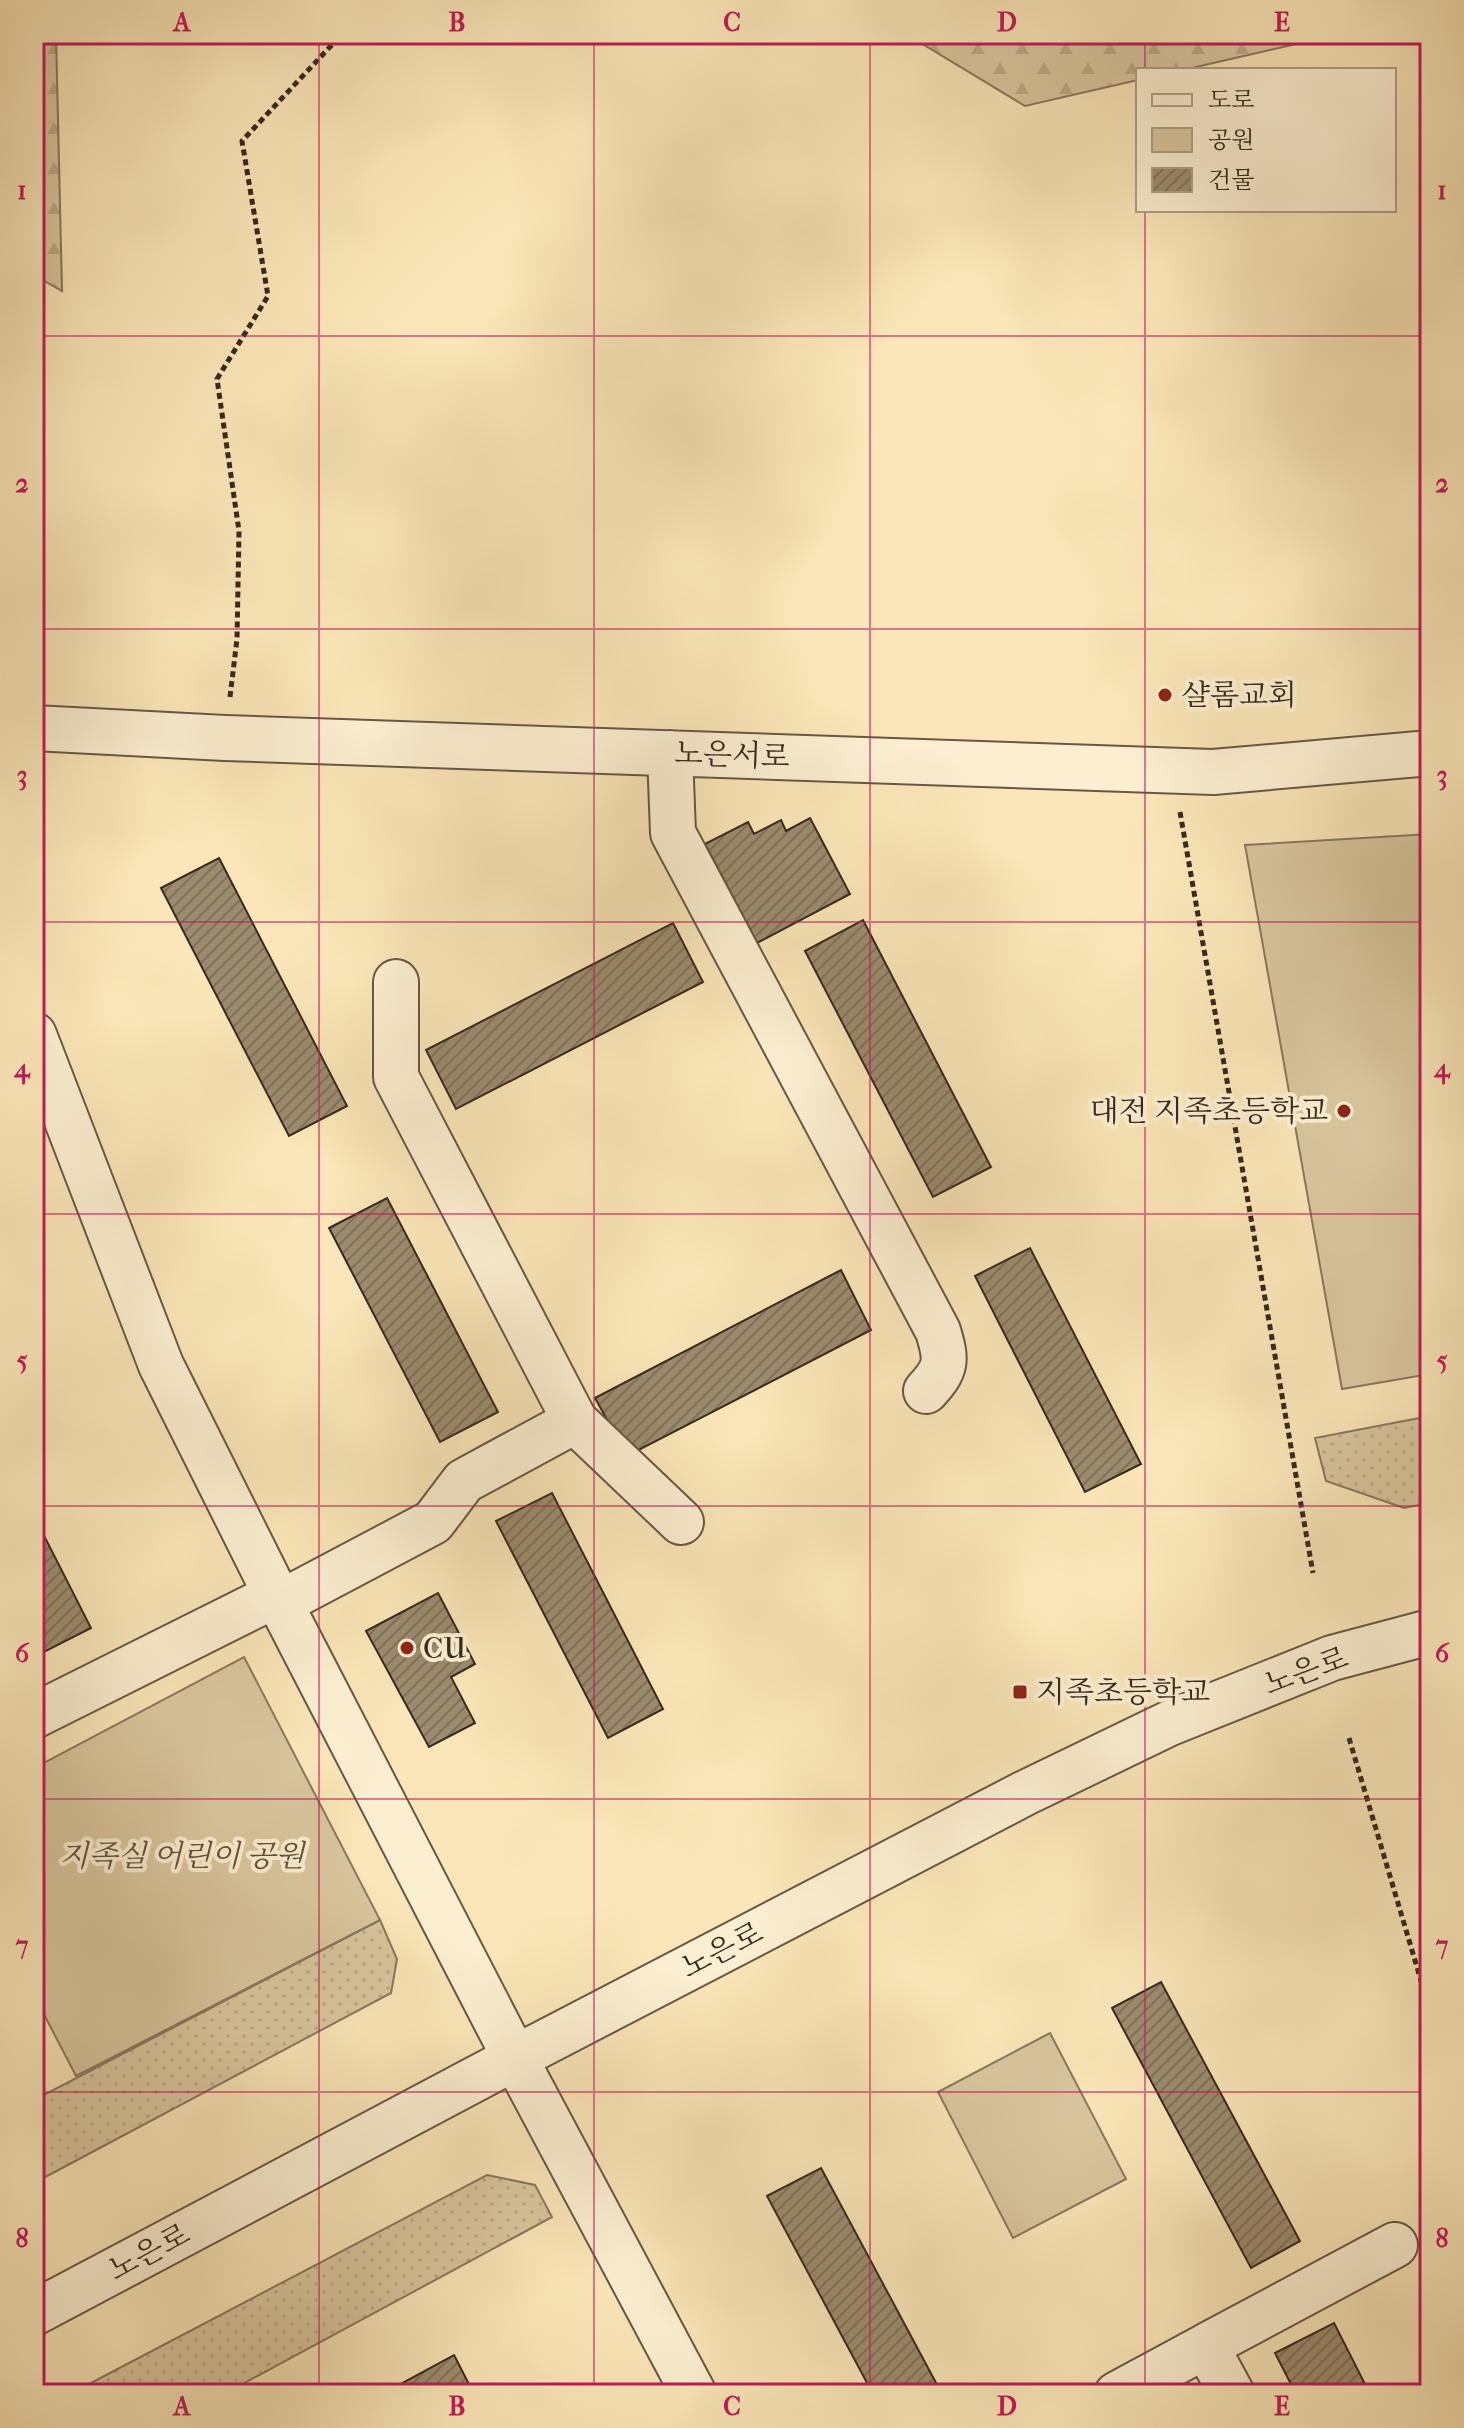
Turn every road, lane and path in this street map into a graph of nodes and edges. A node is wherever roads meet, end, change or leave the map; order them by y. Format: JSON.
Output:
{"nodes":[{"id":1,"x":342,"y":34,"type":"edge"},
{"id":2,"x":34,"y":728,"type":"edge"},
{"id":3,"x":225,"y":738,"type":"junction"},
{"id":4,"x":670,"y":753,"type":"junction"},
{"id":5,"x":1430,"y":753,"type":"edge"},
{"id":6,"x":1179,"y":807,"type":"dead end"},
{"id":7,"x":396,"y":982,"type":"dead end"},
{"id":8,"x":34,"y":1035,"type":"edge"},
{"id":9,"x":926,"y":1391,"type":"dead end"},
{"id":10,"x":575,"y":1421,"type":"junction"},
{"id":11,"x":681,"y":1522,"type":"dead end"},
{"id":12,"x":1313,"y":1573,"type":"dead end"},
{"id":13,"x":278,"y":1599,"type":"junction"},
{"id":14,"x":1430,"y":1632,"type":"edge"},
{"id":15,"x":34,"y":1716,"type":"edge"},
{"id":16,"x":1349,"y":1738,"type":"dead end"},
{"id":17,"x":1430,"y":2011,"type":"edge"},
{"id":18,"x":515,"y":2058,"type":"junction"},
{"id":19,"x":1395,"y":2245,"type":"dead end"},
{"id":20,"x":34,"y":2313,"type":"edge"},
{"id":21,"x":1206,"y":2346,"type":"junction"},
{"id":22,"x":694,"y":2394,"type":"edge"},
{"id":23,"x":1117,"y":2394,"type":"edge"},
{"id":24,"x":1232,"y":2394,"type":"edge"}],
"edges":[{"from":1,"to":3,"type":"path"},
{"from":2,"to":3,"type":"street","name":"노은서로"},
{"from":3,"to":4,"type":"street","name":"노은서로"},
{"from":4,"to":5,"type":"street","name":"노은서로"},
{"from":4,"to":9,"type":"street"},
{"from":6,"to":12,"type":"path"},
{"from":7,"to":10,"type":"street"},
{"from":8,"to":13,"type":"street"},
{"from":10,"to":11,"type":"street"},
{"from":10,"to":13,"type":"street"},
{"from":13,"to":15,"type":"street"},
{"from":13,"to":18,"type":"street"},
{"from":14,"to":18,"type":"street","name":"노은로"},
{"from":16,"to":17,"type":"path"},
{"from":18,"to":20,"type":"street","name":"노은로"},
{"from":18,"to":22,"type":"street"},
{"from":19,"to":21,"type":"street"},
{"from":21,"to":23,"type":"street"},
{"from":21,"to":24,"type":"street"}]}
